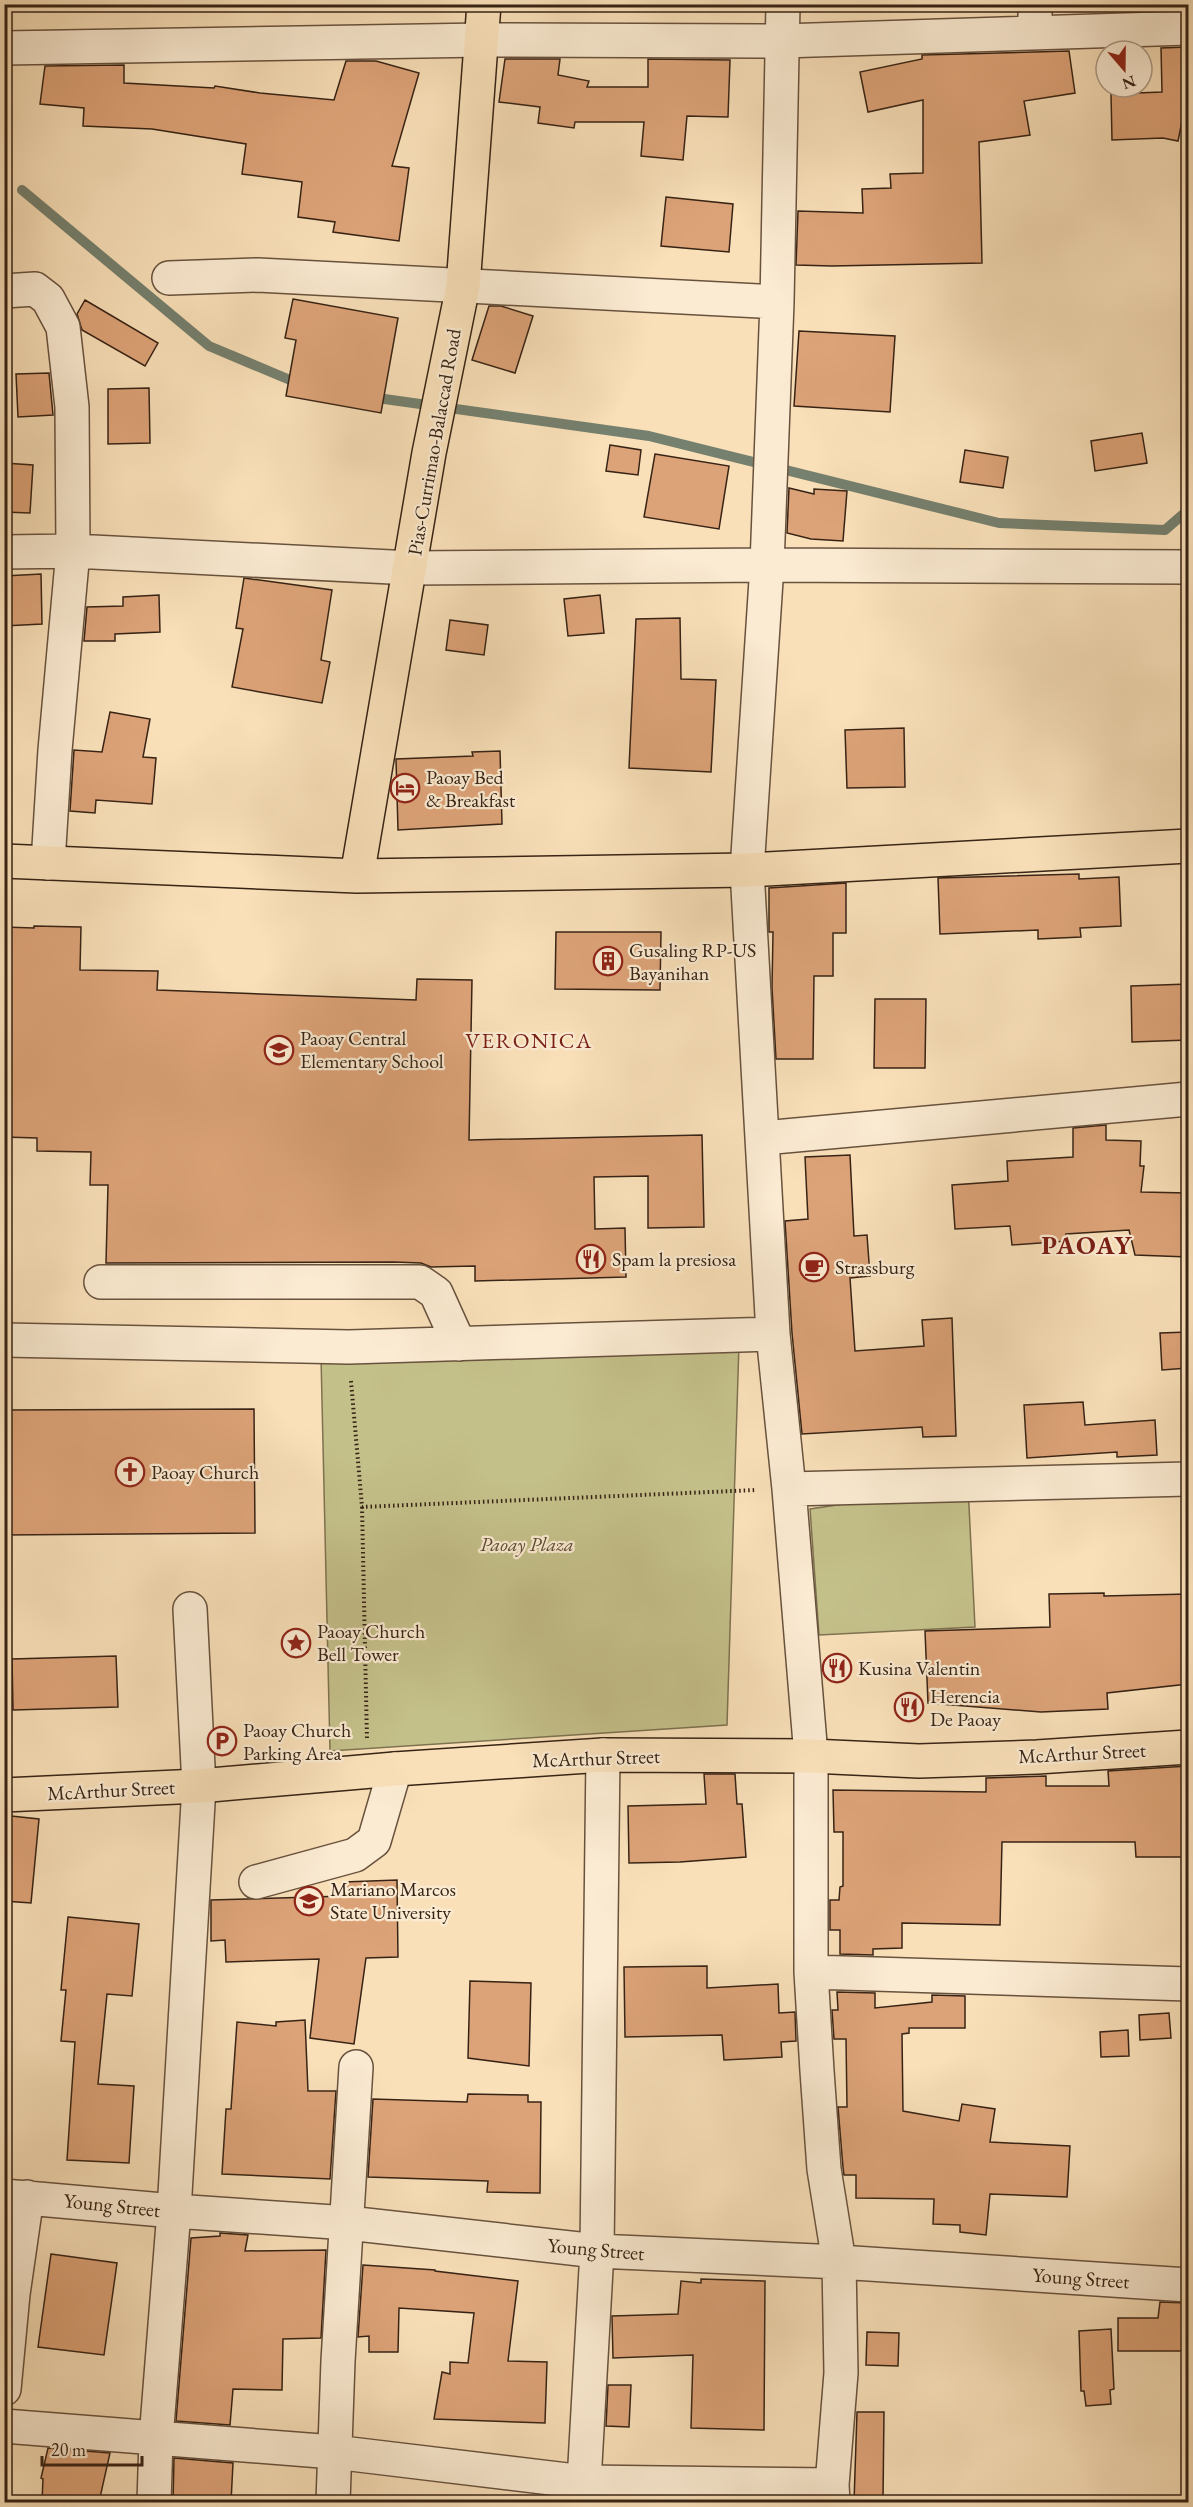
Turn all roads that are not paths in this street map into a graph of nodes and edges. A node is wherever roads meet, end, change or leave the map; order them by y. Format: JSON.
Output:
{"nodes":[{"id":1,"x":484,"y":4,"type":"edge"},
{"id":2,"x":783,"y":4,"type":"edge"},
{"id":3,"x":1035,"y":19,"type":"edge"},
{"id":4,"x":1188,"y":28,"type":"edge"},
{"id":5,"x":483,"y":40,"type":"junction"},
{"id":6,"x":782,"y":41,"type":"junction"},
{"id":7,"x":4,"y":48,"type":"edge"},
{"id":8,"x":169,"y":278,"type":"dead end"},
{"id":9,"x":463,"y":286,"type":"junction"},
{"id":10,"x":4,"y":291,"type":"edge"},
{"id":11,"x":777,"y":302,"type":"junction"},
{"id":12,"x":4,"y":552,"type":"edge"},
{"id":13,"x":73,"y":552,"type":"junction"},
{"id":14,"x":768,"y":565,"type":"junction"},
{"id":15,"x":1188,"y":567,"type":"edge"},
{"id":16,"x":411,"y":568,"type":"junction"},
{"id":17,"x":1188,"y":846,"type":"edge"},
{"id":18,"x":4,"y":861,"type":"edge"},
{"id":19,"x":48,"y":863,"type":"junction"},
{"id":20,"x":747,"y":870,"type":"junction"},
{"id":21,"x":357,"y":876,"type":"junction"},
{"id":22,"x":1188,"y":1100,"type":"edge"},
{"id":23,"x":764,"y":1138,"type":"junction"},
{"id":24,"x":101,"y":1282,"type":"dead end"},
{"id":25,"x":773,"y":1334,"type":"junction"},
{"id":26,"x":4,"y":1340,"type":"edge"},
{"id":27,"x":459,"y":1344,"type":"junction"},
{"id":28,"x":1188,"y":1479,"type":"edge"},
{"id":29,"x":789,"y":1489,"type":"junction"},
{"id":30,"x":190,"y":1609,"type":"dead end"},
{"id":31,"x":1188,"y":1747,"type":"edge"},
{"id":32,"x":603,"y":1755,"type":"junction"},
{"id":33,"x":811,"y":1756,"type":"junction"},
{"id":34,"x":381,"y":1771,"type":"junction"},
{"id":35,"x":199,"y":1786,"type":"junction"},
{"id":36,"x":4,"y":1795,"type":"edge"},
{"id":37,"x":256,"y":1882,"type":"dead end"},
{"id":38,"x":811,"y":1972,"type":"junction"},
{"id":39,"x":1188,"y":1984,"type":"edge"},
{"id":40,"x":356,"y":2067,"type":"dead end"},
{"id":41,"x":16,"y":2196,"type":"edge"},
{"id":42,"x":174,"y":2211,"type":"junction"},
{"id":43,"x":348,"y":2223,"type":"junction"},
{"id":44,"x":597,"y":2251,"type":"junction"},
{"id":45,"x":839,"y":2262,"type":"junction"},
{"id":46,"x":1188,"y":2285,"type":"edge"},
{"id":47,"x":4,"y":2389,"type":"edge"},
{"id":48,"x":4,"y":2426,"type":"edge"},
{"id":49,"x":156,"y":2439,"type":"junction"},
{"id":50,"x":333,"y":2452,"type":"junction"},
{"id":51,"x":584,"y":2482,"type":"junction"},
{"id":52,"x":833,"y":2494,"type":"edge"},
{"id":53,"x":154,"y":2502,"type":"edge"},
{"id":54,"x":333,"y":2502,"type":"edge"}],
"edges":[{"from":1,"to":5,"type":"main road","name":"Pias-Currimao-Balaccad Road"},
{"from":2,"to":6,"type":"street"},
{"from":3,"to":4,"type":"street"},
{"from":3,"to":6,"type":"street"},
{"from":5,"to":6,"type":"street"},
{"from":5,"to":7,"type":"street"},
{"from":5,"to":9,"type":"main road","name":"Pias-Currimao-Balaccad Road"},
{"from":6,"to":11,"type":"street"},
{"from":8,"to":9,"type":"street"},
{"from":9,"to":11,"type":"street"},
{"from":9,"to":16,"type":"main road","name":"Pias-Currimao-Balaccad Road"},
{"from":10,"to":13,"type":"street"},
{"from":11,"to":14,"type":"street"},
{"from":12,"to":13,"type":"street"},
{"from":13,"to":16,"type":"street"},
{"from":13,"to":19,"type":"street"},
{"from":14,"to":15,"type":"street"},
{"from":14,"to":16,"type":"street"},
{"from":14,"to":20,"type":"street"},
{"from":16,"to":21,"type":"main road","name":"Pias-Currimao-Balaccad Road"},
{"from":17,"to":20,"type":"main road"},
{"from":18,"to":19,"type":"main road"},
{"from":19,"to":21,"type":"main road"},
{"from":20,"to":21,"type":"main road"},
{"from":20,"to":23,"type":"street"},
{"from":22,"to":23,"type":"street"},
{"from":23,"to":25,"type":"street"},
{"from":24,"to":27,"type":"street"},
{"from":25,"to":27,"type":"street"},
{"from":25,"to":29,"type":"street"},
{"from":26,"to":27,"type":"street"},
{"from":28,"to":29,"type":"street"},
{"from":29,"to":33,"type":"street"},
{"from":30,"to":35,"type":"street"},
{"from":31,"to":33,"type":"main road","name":"McArthur Street"},
{"from":32,"to":33,"type":"main road","name":"McArthur Street"},
{"from":32,"to":34,"type":"main road","name":"McArthur Street"},
{"from":32,"to":44,"type":"street"},
{"from":33,"to":38,"type":"street"},
{"from":34,"to":35,"type":"main road","name":"McArthur Street"},
{"from":34,"to":37,"type":"street"},
{"from":35,"to":36,"type":"main road","name":"McArthur Street"},
{"from":35,"to":42,"type":"street"},
{"from":38,"to":39,"type":"street"},
{"from":38,"to":45,"type":"street"},
{"from":40,"to":43,"type":"street"},
{"from":41,"to":42,"type":"street","name":"Young Street"},
{"from":41,"to":47,"type":"street"},
{"from":42,"to":43,"type":"street","name":"Young Street"},
{"from":42,"to":49,"type":"street"},
{"from":43,"to":44,"type":"street","name":"Young Street"},
{"from":43,"to":50,"type":"street"},
{"from":44,"to":45,"type":"street","name":"Young Street"},
{"from":44,"to":51,"type":"street"},
{"from":45,"to":46,"type":"street","name":"Young Street"},
{"from":45,"to":52,"type":"street"},
{"from":48,"to":49,"type":"street"},
{"from":49,"to":50,"type":"street"},
{"from":49,"to":53,"type":"street"},
{"from":50,"to":51,"type":"street"},
{"from":50,"to":54,"type":"street"},
{"from":51,"to":52,"type":"street"}]}
